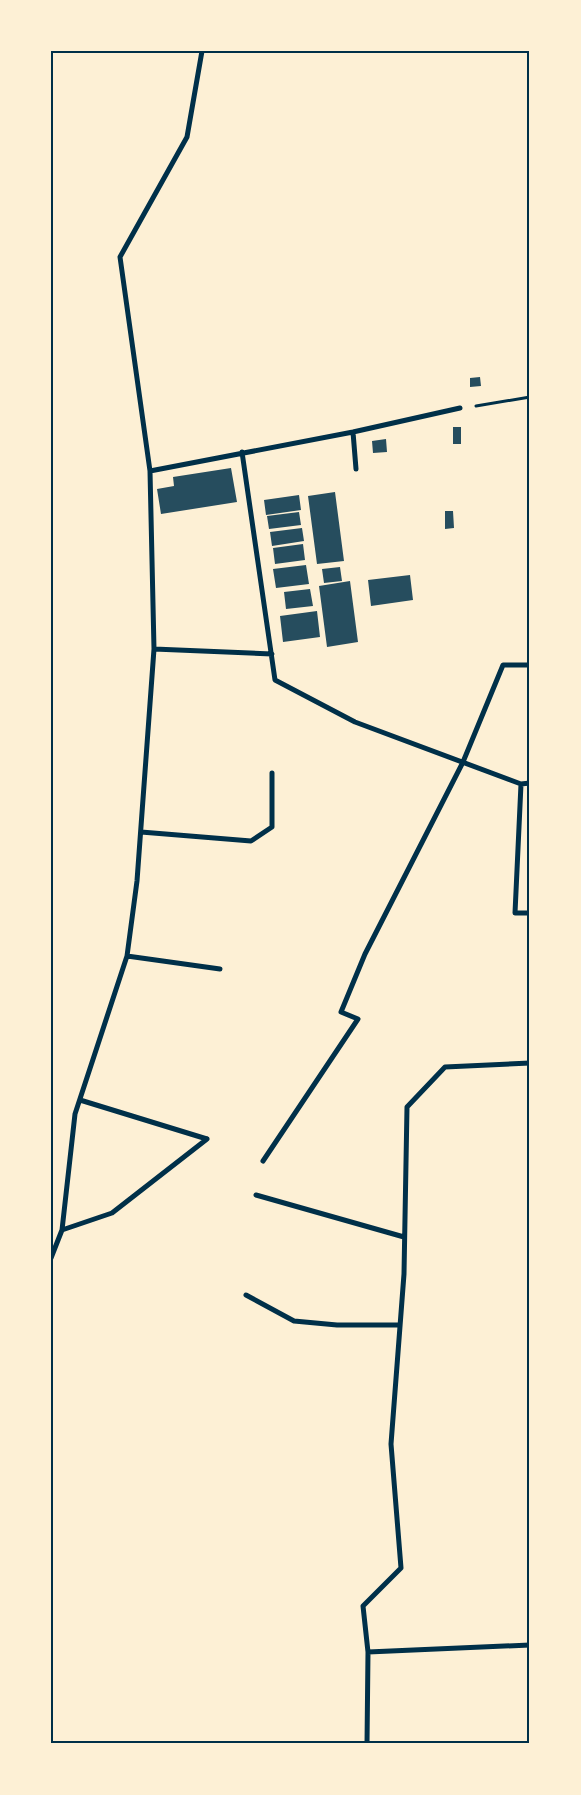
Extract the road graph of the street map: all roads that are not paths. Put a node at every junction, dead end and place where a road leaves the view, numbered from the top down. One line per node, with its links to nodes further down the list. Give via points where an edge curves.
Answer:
1 (202, 51): 6 (street, via 187,137 120,257)
2 (460, 408): 3 (street)
3 (353, 432): 4 (street); 5 (street)
4 (242, 452): 6 (street); 8 (street)
5 (356, 469)
6 (150, 471): 7 (street)
7 (154, 649): 8 (street); 14 (street)
8 (272, 654): 10 (street, via 275,680 355,722)
9 (530, 665): 10 (street, via 503,665)
10 (463, 762): 12 (street); 20 (street, via 365,954 341,1012 358,1019)
11 (272, 773): 14 (street, via 272,827 251,841)
12 (521, 784): 13 (street); 15 (street, via 515,913)
13 (530, 784)
14 (141, 832): 16 (street)
15 (530, 913)
16 (127, 956): 17 (street); 19 (street)
17 (220, 969)
18 (530, 1063): 23 (street, via 445,1067 407,1107)
19 (80, 1100): 22 (street, via 75,1114); 22 (street, via 207,1139 112,1213)
20 (263, 1161)
21 (256, 1195): 23 (street)
22 (62, 1230): 24 (street)
23 (404, 1237): 26 (street)
24 (51, 1258)
25 (246, 1295): 26 (street, via 294,1321)
26 (400, 1325): 28 (street, via 392,1444 401,1568 363,1606)
27 (530, 1645): 28 (street)
28 (368, 1652): 29 (street)
29 (368, 1744)

